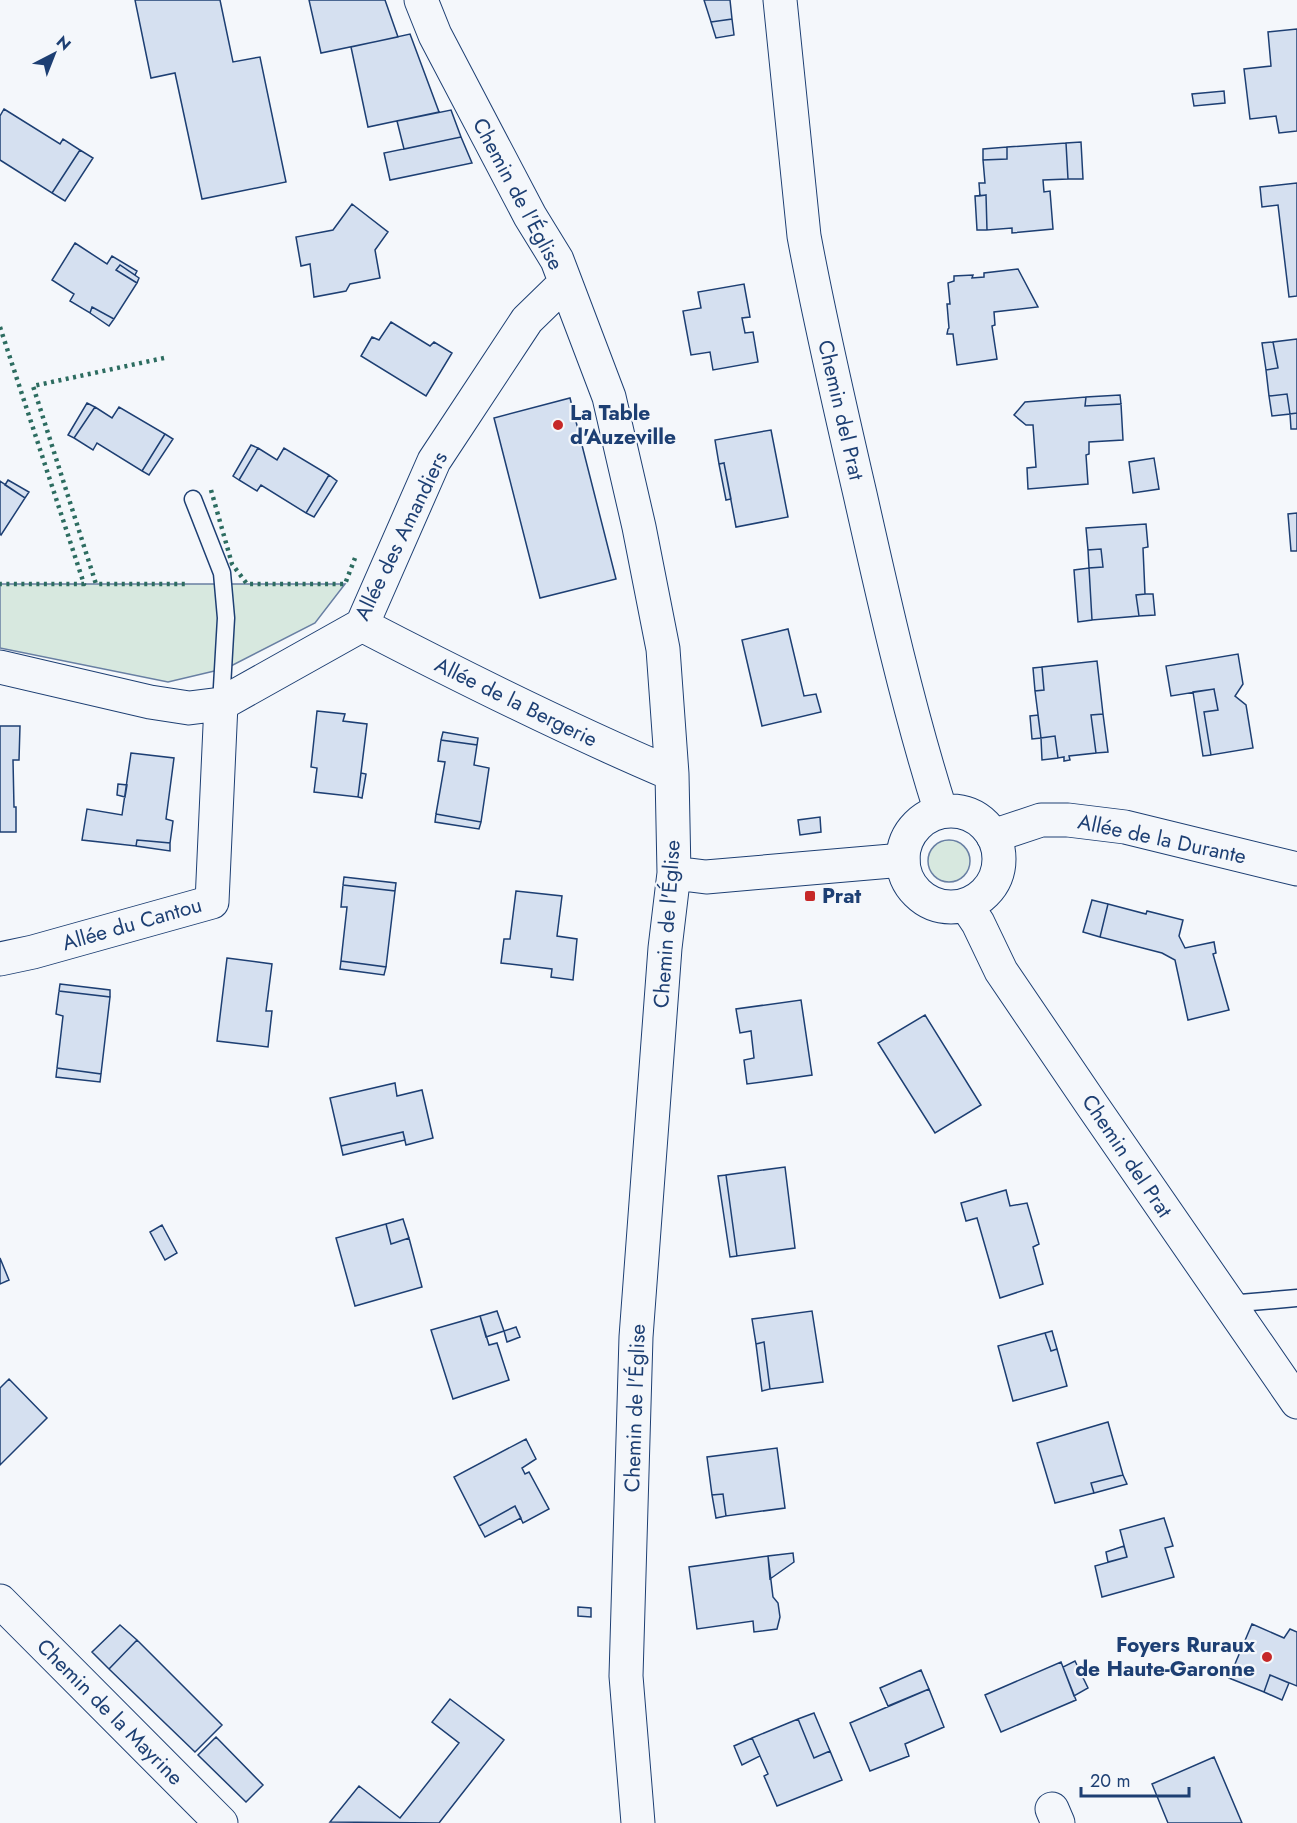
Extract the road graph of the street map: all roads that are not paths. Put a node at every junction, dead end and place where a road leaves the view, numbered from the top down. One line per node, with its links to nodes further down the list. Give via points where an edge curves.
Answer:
1 (421, 0): 3 (street, Chemin de l'Église, via 435,35 556,260)
2 (780, 0): 9 (street, Chemin del Prat, via 806,245 902,677)
3 (564, 284): 5 (street, Allée des Amandiers, via 527,320 434,462); 8 (street, Chemin de l'Église, via 609,397 639,527 663,649)
4 (193, 499): 7 (lane, via 222,573 226,618)
5 (362, 625): 7 (street, Allée des Amandiers); 8 (street, Allée de la Bergerie, via 499,696)
6 (0, 667): 7 (street, Allée des Amandiers, via 150,702 189,708)
7 (221, 704): 15 (street, Allée du Cantou, via 212,902)
8 (672, 774): 13 (street, Chemin de l'Église)
9 (941, 812): 10 (street, via 961,812 977,818); 11 (street, via 925,818 913,829 905,844)
10 (993, 837): 12 (street, Allée de la Durante, via 1041,820 1068,819 1125,827); 14 (street, via 998,869 981,897)
11 (903, 860): 13 (street, via 706,877); 14 (street, via 913,888 926,899 941,906)
12 (1297, 868)
13 (674, 873): 21 (street, Chemin de l'Église, via 636,1337 626,1676)
14 (966, 905): 17 (street, Chemin del Prat, via 1001,970)
15 (0, 959)
16 (1297, 1298): 17 (lane)
17 (1228, 1304): 18 (street, Chemin del Prat)
18 (1297, 1402)
19 (0, 1600): 20 (street, Chemin de la Mayrine)
20 (221, 1823)
21 (638, 1823)

